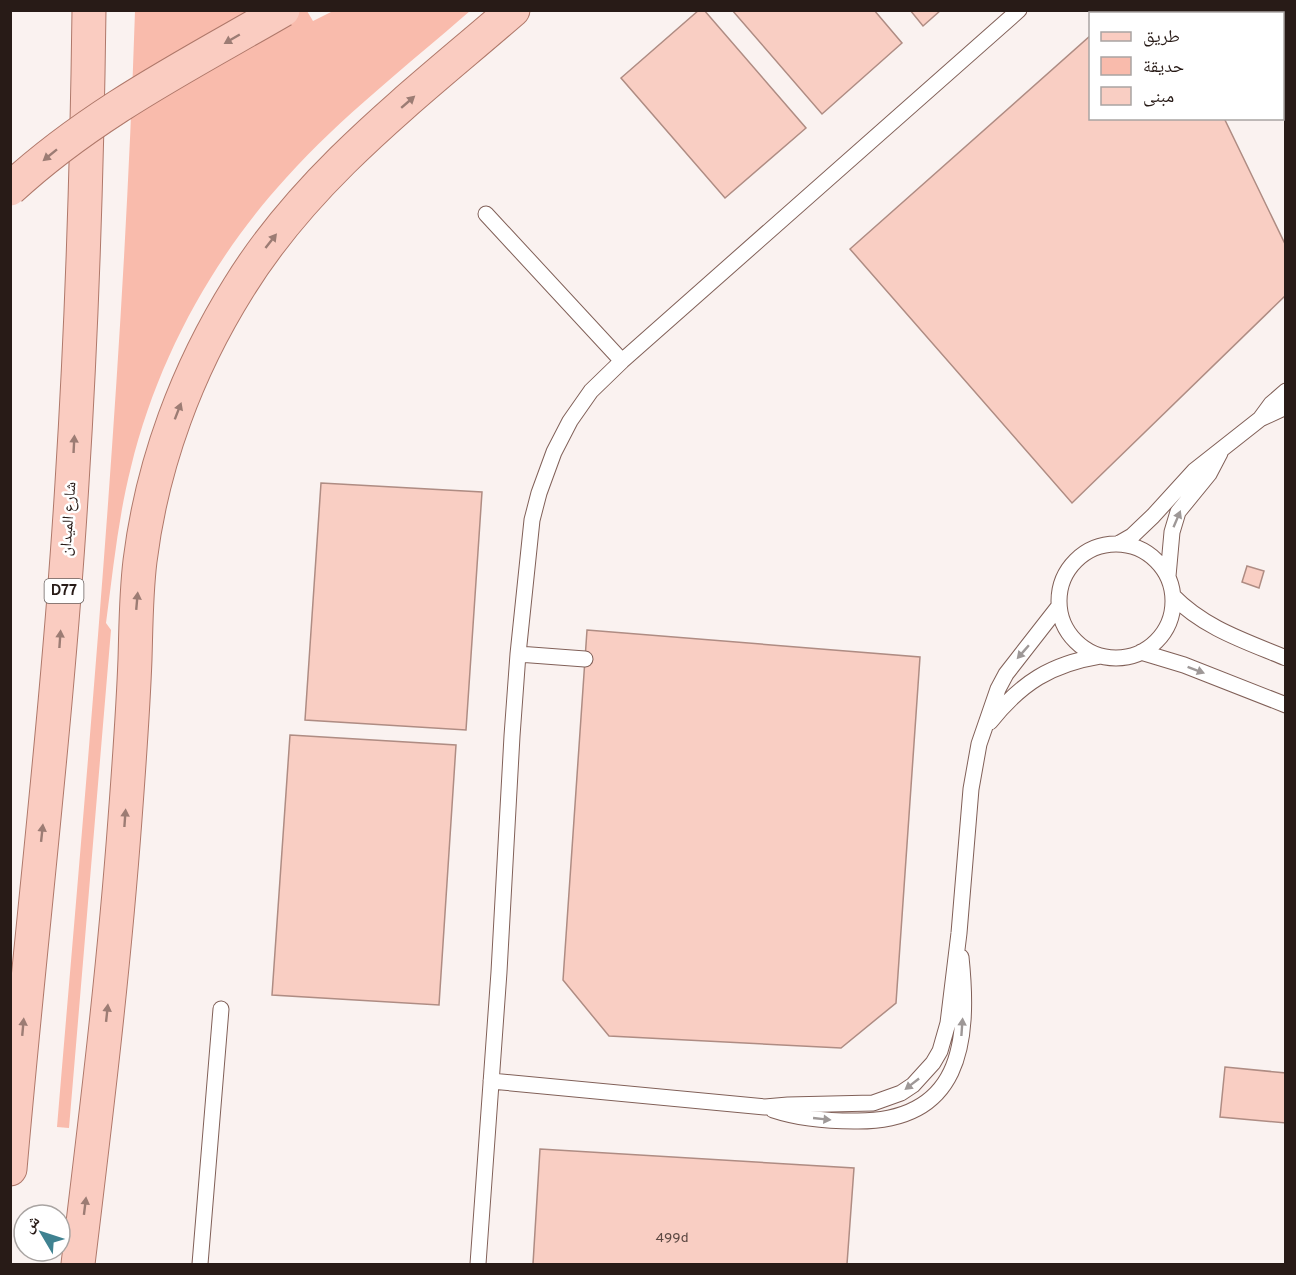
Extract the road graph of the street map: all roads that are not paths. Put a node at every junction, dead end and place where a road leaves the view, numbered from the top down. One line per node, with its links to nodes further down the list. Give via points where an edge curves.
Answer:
1 (89, 10): 27 (main road, شارع الميدان / D77, one-way to 1, via 72,484 87,155)
2 (283, 10): 5 (main road, one-way to 5, bridge, via 104,114)
3 (513, 10): 28 (main road, one-way to 3, via 125,820 140,561 148,513 175,418 202,355 240,286 298,207 368,137)
4 (1019, 10): 7 (lane)
5 (10, 189)
6 (486, 214): 7 (lane)
7 (622, 360): 17 (lane, via 591,391 570,420 543,483 532,520)
8 (1286, 391): 10 (lane)
9 (1286, 407): 10 (lane)
10 (1260, 419): 11 (lane)
11 (1222, 450): 12 (lane, via 1194,471 1148,522); 13 (lane, one-way to 11, via 1178,513 1209,474)
12 (1118, 544): 13 (lane, via 1146,552); 15 (lane, via 1101,546 1078,558 1063,580)
13 (1168, 576): 14 (lane)
14 (1173, 596): 16 (lane, via 1166,629); 20 (lane, via 1207,624)
15 (1059, 606): 18 (lane, via 1068,632 1088,651); 22 (lane, one-way to 22, via 1006,674)
16 (1141, 652): 18 (lane, via 1128,657); 21 (lane, one-way to 21)
17 (518, 654): 19 (lane); 25 (lane)
18 (1100, 656): 22 (lane, via 1068,663 1038,676 1012,696)
19 (585, 658)
20 (1286, 658)
21 (1286, 705)
22 (985, 729): 23 (lane, via 973,772)
23 (959, 933): 26 (lane, one-way to 26, via 945,1037 933,1064 918,1080 901,1093 873,1103); 26 (lane, one-way to 23, via 808,1118 888,1120 905,1115 935,1095 955,1066 960,1048 963,986)
24 (221, 1009): 29 (lane)
25 (491, 1081): 26 (lane); 30 (lane)
26 (765, 1107)
27 (10, 1169)
28 (78, 1264)
29 (200, 1264)
30 (478, 1264)

